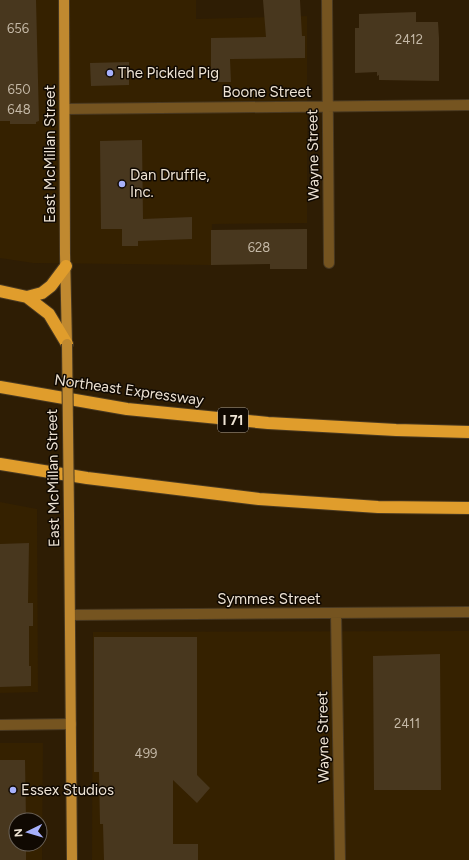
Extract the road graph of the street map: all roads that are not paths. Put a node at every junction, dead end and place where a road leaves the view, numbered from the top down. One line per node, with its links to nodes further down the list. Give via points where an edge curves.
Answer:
1 (64, 0): 5 (main road, East McMillan Street)
2 (327, 0): 4 (street, Wayne Street)
3 (469, 105): 4 (street, Boone Street)
4 (328, 107): 5 (street, Boone Street); 6 (street, Wayne Street)
5 (65, 109): 7 (main road, East McMillan Street)
6 (329, 263)
7 (66, 266): 9 (highway, via 51,286 42,293); 10 (main road, East McMillan Street)
8 (0, 291): 9 (highway)
9 (27, 297): 10 (highway, via 49,314)
10 (67, 344): 17 (main road, East McMillan Street, bridge)
11 (0, 386): 12 (highway, Northeast Expressway / I 71, via 128,409 268,424)
12 (469, 432)
13 (0, 464): 14 (highway, via 94,479 259,499 378,507)
14 (469, 508)
15 (469, 612): 16 (street, Symmes Street)
16 (336, 613): 17 (street, Symmes Street); 21 (street, Wayne Street)
17 (70, 615): 18 (main road, East McMillan Street)
18 (71, 724): 19 (street); 20 (main road, East McMillan Street)
19 (0, 725)
20 (72, 860)
21 (340, 860)

